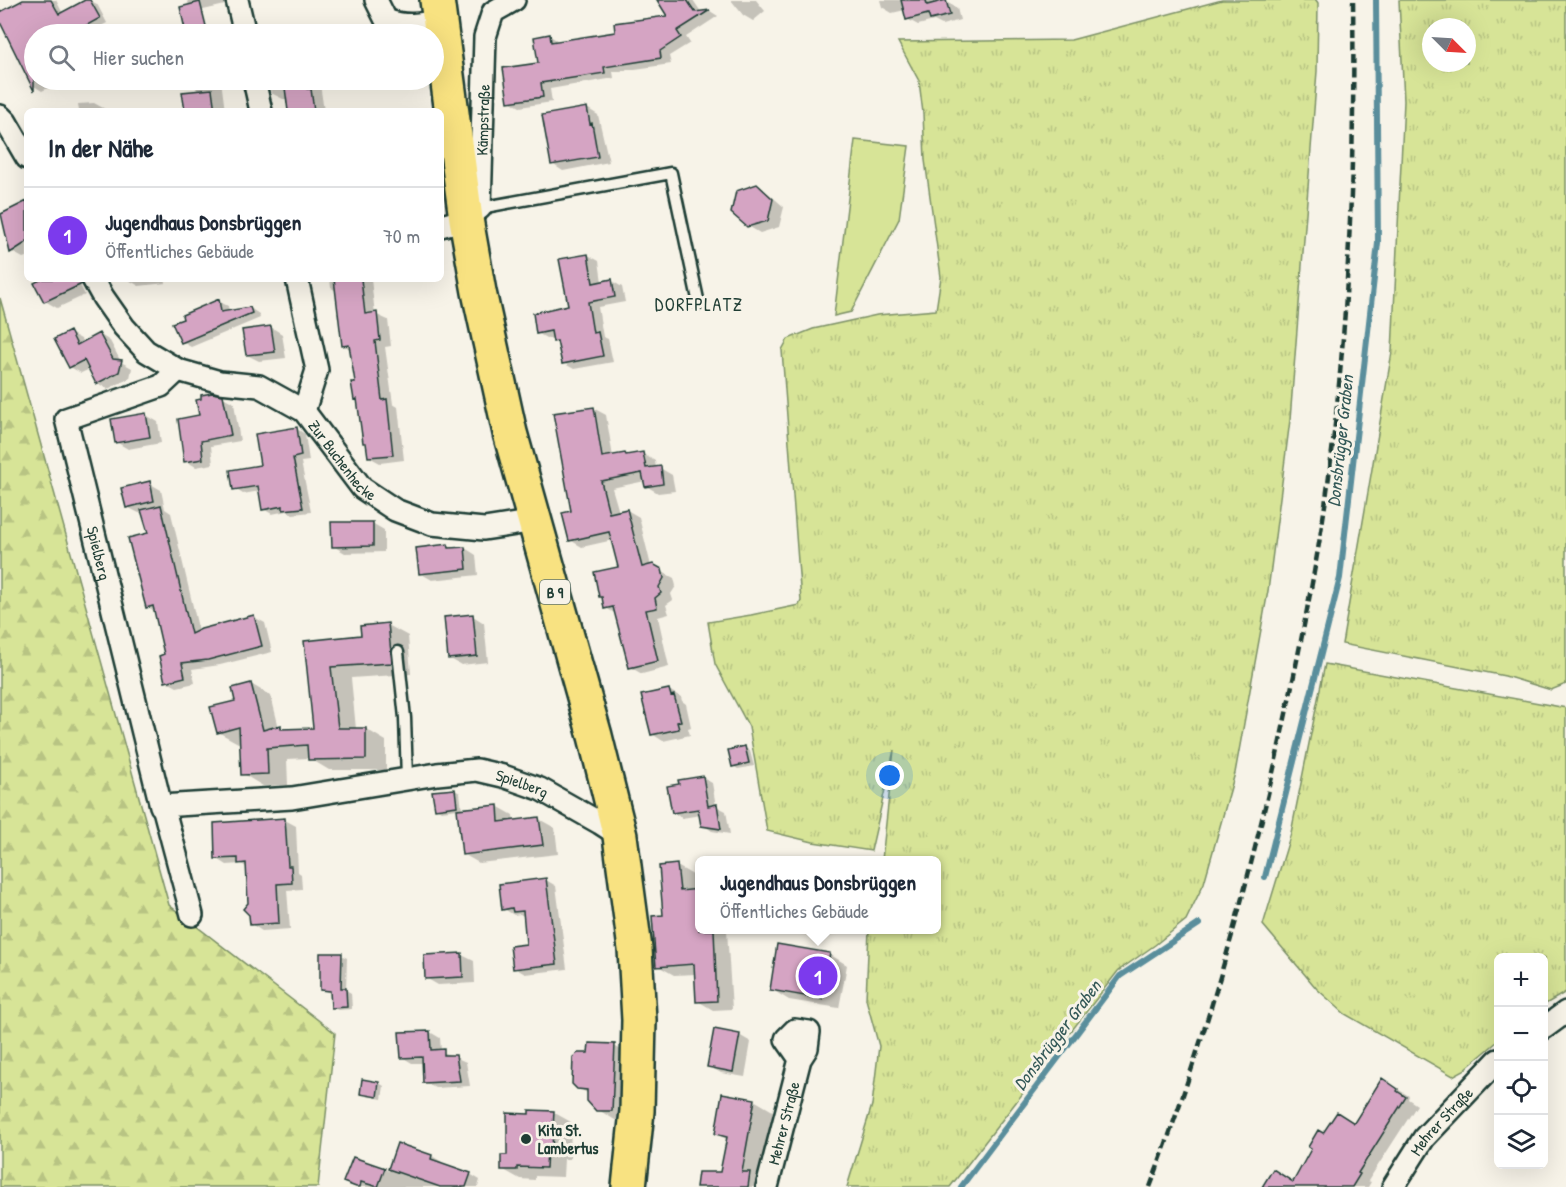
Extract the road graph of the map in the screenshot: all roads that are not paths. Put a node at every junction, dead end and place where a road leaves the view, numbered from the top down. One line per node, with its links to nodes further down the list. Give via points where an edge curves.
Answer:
1 (237, 0): 5 (street)
2 (376, 0): 6 (street, via 386,20)
3 (514, 0): 13 (street, Kämpstraße, via 493,12 485,37)
4 (438, 10): 7 (street)
5 (242, 24)
6 (398, 24)
7 (419, 24)
8 (444, 62): 13 (main road, B 9)
9 (256, 90): 10 (street)
10 (260, 108)
11 (2, 116): 12 (street)
12 (24, 153)
13 (462, 218): 16 (lane, via 671,173); 19 (main road, B 9, via 510,433)
14 (95, 282): 17 (street, Zur Buchenhecke, via 124,327 146,351)
15 (298, 282): 18 (street, via 317,370)
16 (699, 304)
17 (178, 370): 18 (street, Zur Buchenhecke, via 220,382 259,386); 22 (street, Spielberg, via 161,386 66,418)
18 (304, 411): 19 (street, Zur Buchenhecke, via 362,488 395,510 432,524 484,529)
19 (535, 521): 23 (main road, B 9)
20 (398, 652): 21 (lane)
21 (407, 779): 22 (street, Spielberg, via 292,798); 23 (street, Spielberg, via 477,770 503,776 540,789)
22 (164, 806): 24 (street, Spielberg)
23 (620, 836): 29 (main road, B 9, via 635,949 639,1020 637,1111)
24 (192, 915)
25 (1566, 1012): 26 (street)
26 (1548, 1025)
27 (800, 1059): 30 (street, Mehrer Straße)
28 (1497, 1061): 31 (street, Mehrer Straße, via 1424,1138)
29 (628, 1187)
30 (767, 1187)
31 (1393, 1187)

